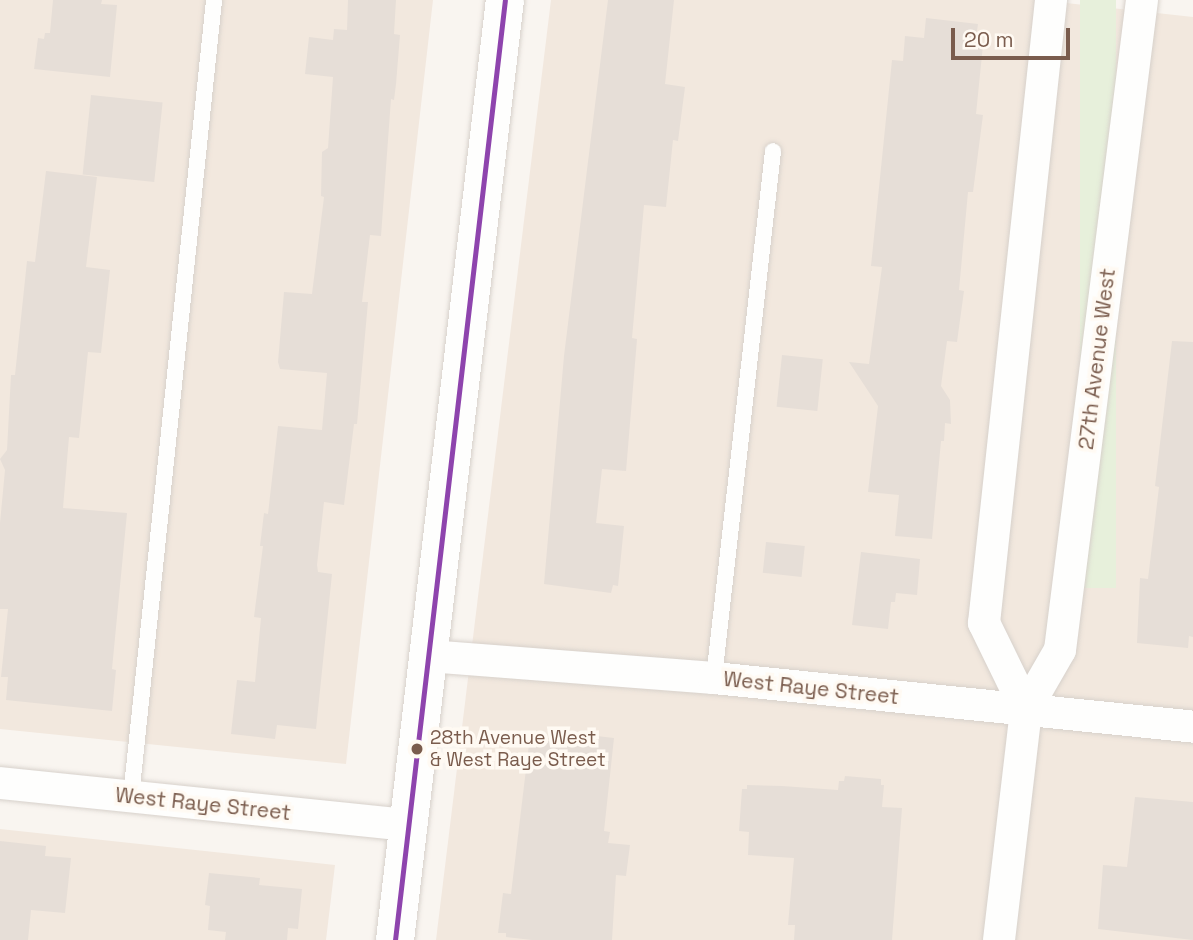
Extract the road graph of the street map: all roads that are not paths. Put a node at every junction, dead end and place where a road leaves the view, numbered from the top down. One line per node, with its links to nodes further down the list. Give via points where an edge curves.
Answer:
1 (214, 0): 11 (lane)
2 (505, 0): 6 (street)
3 (1051, 0): 8 (street, via 984,623)
4 (1142, 0): 8 (street, 27th Avenue West, via 1059,650)
5 (774, 151): 7 (lane)
6 (428, 656): 7 (street, West Raye Street); 12 (street)
7 (714, 678): 8 (street, West Raye Street)
8 (1026, 709): 9 (street, West Raye Street); 14 (street, 27th Avenue West)
9 (1193, 727)
10 (0, 783): 11 (street, West Raye Street)
11 (131, 797): 12 (street, West Raye Street)
12 (407, 825): 13 (street)
13 (395, 940)
14 (999, 940)

